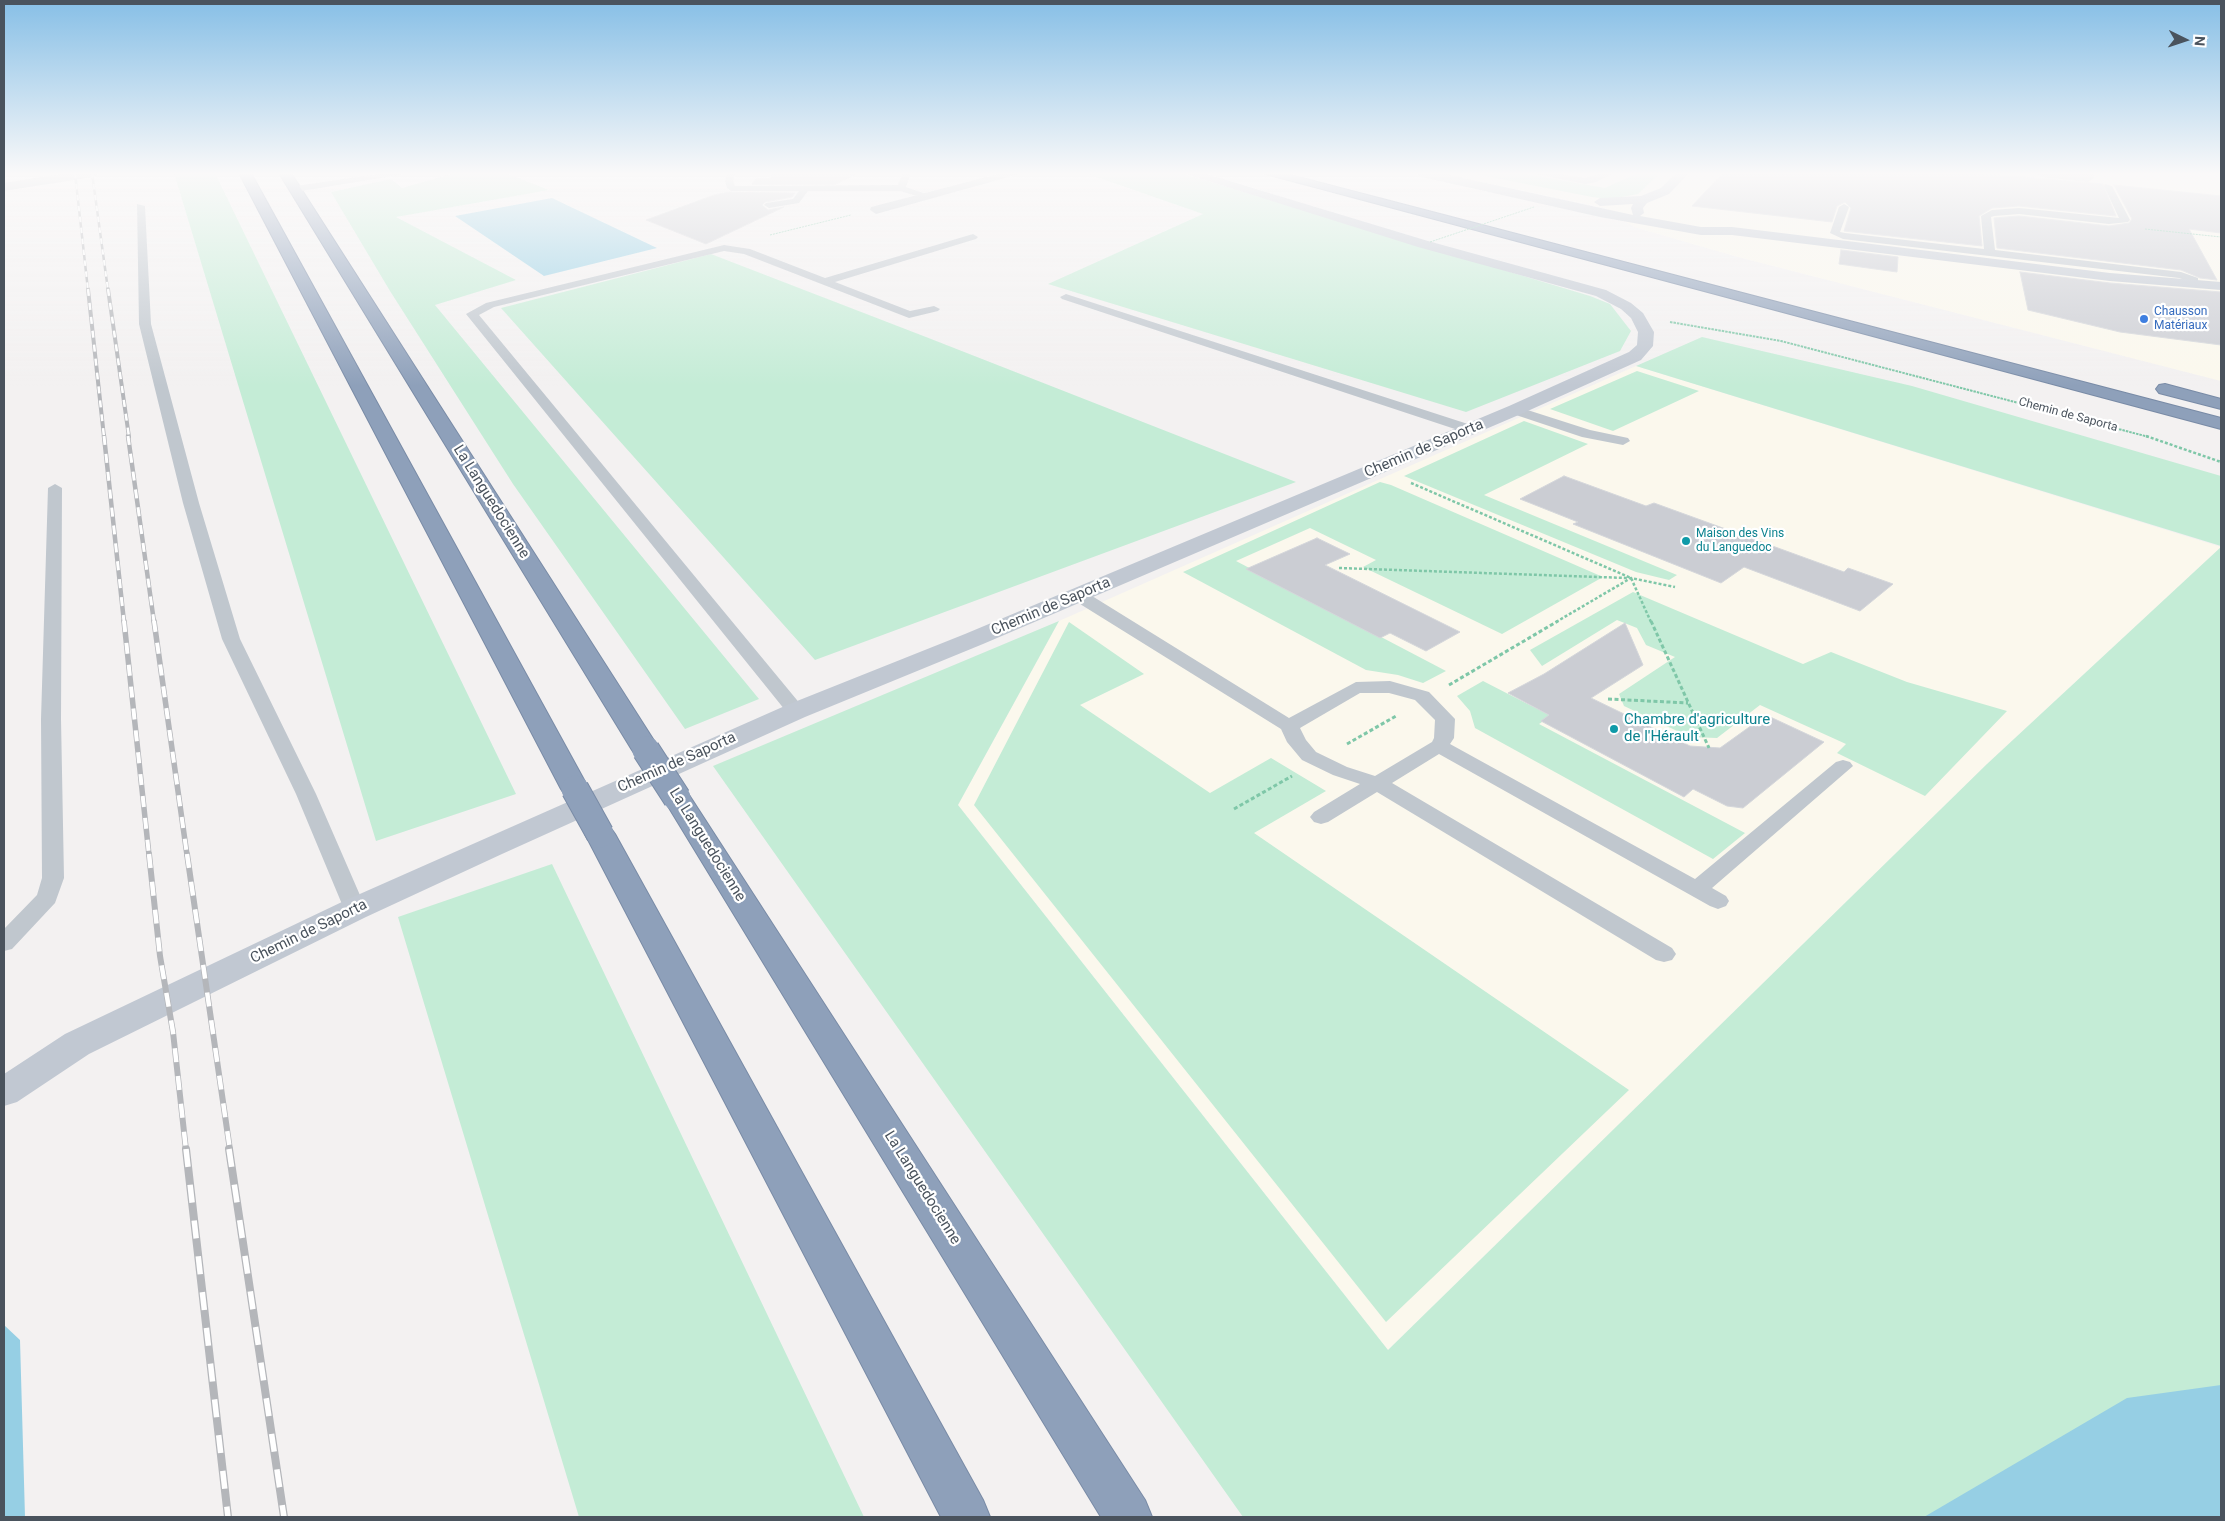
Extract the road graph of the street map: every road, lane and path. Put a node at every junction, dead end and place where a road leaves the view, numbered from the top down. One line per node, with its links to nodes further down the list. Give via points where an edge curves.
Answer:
1 (142, 244): 51 (lane, via 145,324 191,503 231,639 306,794)
2 (283, 244): 55 (highway, bridge)
3 (329, 244): 56 (highway, La Languedocienne, bridge)
4 (738, 244): 12 (path)
5 (950, 244): 19 (lane)
6 (1423, 244): 23 (street, via 1601,292)
7 (1537, 244): 27 (highway)
8 (1594, 244): 14 (highway)
9 (1866, 244): 15 (street)
10 (1875, 244): 13 (lane)
11 (1989, 244): 13 (lane)
12 (724, 248): 19 (lane, via 746,251); 40 (lane, via 490,305 472,314)
13 (1990, 254): 15 (lane)
14 (1637, 255)
15 (2075, 269): 16 (lane, via 2181,275); 17 (street)
16 (2194, 280): 17 (street); 18 (street)
17 (2161, 281): 20 (street)
18 (2221, 281)
19 (824, 282): 22 (lane, via 909,315)
20 (2221, 286)
21 (1066, 297): 28 (lane)
22 (934, 309)
23 (1637, 316): 26 (street, Chemin de Saporta, via 1646,332 1646,339 1645,346 1635,356); 30 (path, Chemin de Saporta, via 1781,341 2144,435)
24 (2154, 387): 25 (highway)
25 (2221, 404)
26 (1515, 410): 28 (street, Chemin de Saporta); 29 (lane, via 1587,434)
27 (2221, 424)
28 (1469, 429): 31 (street, Chemin de Saporta)
29 (1623, 441)
30 (2221, 462)
31 (1378, 469): 34 (path); 36 (street, Chemin de Saporta)
32 (55, 488): 52 (lane, via 52,878 47,898)
33 (1339, 568): 34 (path)
34 (1631, 578): 35 (path); 37 (path); 39 (path)
35 (1675, 587)
36 (1078, 595): 40 (street, Chemin de Saporta); 41 (lane)
37 (1425, 699): 41 (lane, via 1390,686 1356,688); 42 (lane, via 1445,719 1444,738); 44 (path)
38 (1608, 699): 39 (path)
39 (1688, 703): 43 (path)
40 (796, 710): 51 (street, Chemin de Saporta)
41 (1289, 726): 44 (lane, via 1297,742 1309,756)
42 (1439, 746): 46 (lane); 49 (lane)
43 (1709, 748)
44 (1318, 760): 46 (lane); 47 (path)
45 (1843, 766): 49 (lane)
46 (1377, 783): 48 (lane); 53 (lane)
47 (1234, 809)
48 (1321, 817)
49 (1697, 889): 50 (lane)
50 (1718, 901)
51 (355, 909): 54 (street, Chemin de Saporta, via 77,1044)
52 (4, 943)
53 (1664, 954)
54 (4, 1092)
55 (966, 1517)
56 (1128, 1517)

